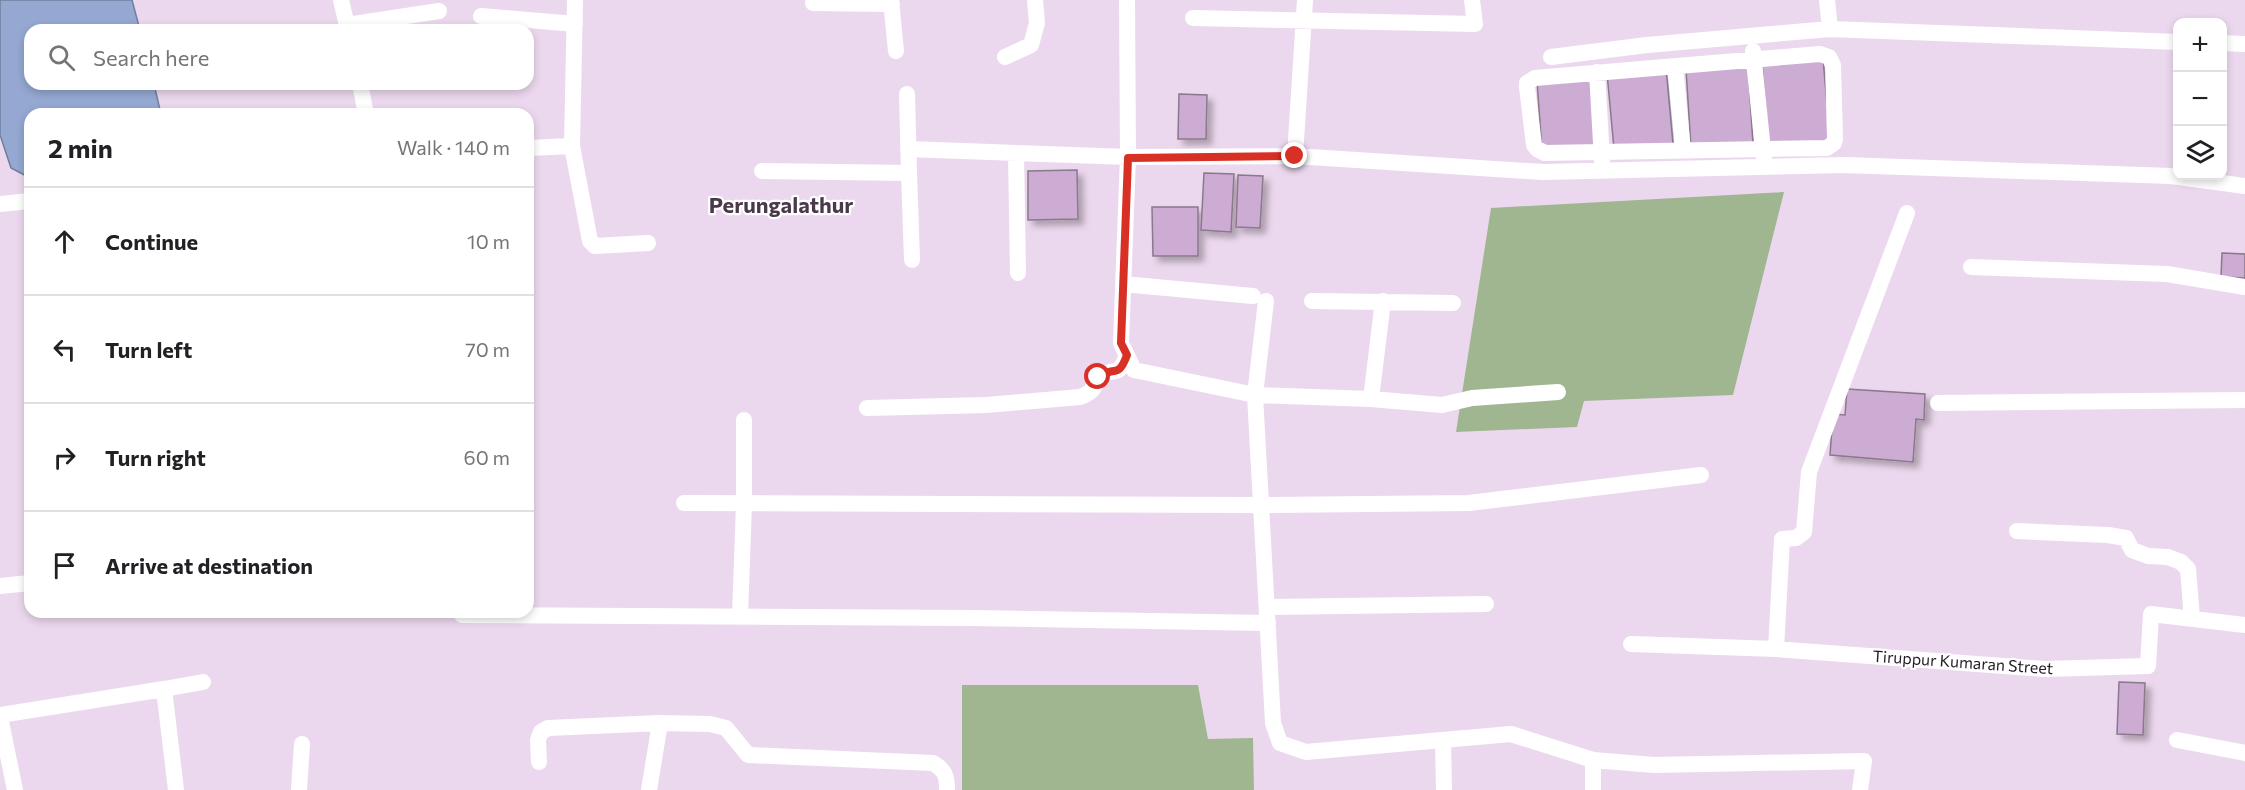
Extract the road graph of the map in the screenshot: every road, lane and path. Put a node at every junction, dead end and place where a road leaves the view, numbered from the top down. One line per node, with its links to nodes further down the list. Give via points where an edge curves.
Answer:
1 (341, 0): 14 (street)
2 (575, 0): 16 (street)
3 (1035, 0): 23 (street, via 1036,23 1031,45)
4 (1127, 0): 39 (street)
5 (1305, 0): 13 (street)
6 (1473, 0): 13 (street, via 1474,24)
7 (1827, 0): 17 (street)
8 (891, 2): 9 (street); 22 (street)
9 (813, 3)
10 (439, 11): 15 (street)
11 (481, 16): 16 (street)
12 (1193, 18): 13 (street)
13 (1304, 21): 38 (street)
14 (346, 24)
15 (364, 24)
16 (575, 24): 31 (street)
17 (1830, 29): 18 (street); 19 (street)
18 (1751, 37): 24 (street); 25 (street)
19 (2173, 42)
20 (2227, 43): 21 (street)
21 (2245, 44)
22 (896, 51)
23 (1005, 57)
24 (1551, 57)
25 (1755, 60): 26 (street); 34 (street); 34 (street, via 1820,54 1829,57 1833,65 1834,143 1822,148)
26 (1675, 66): 27 (street); 35 (street)
27 (1597, 72): 36 (street); 36 (street, via 1535,78 1527,87 1537,149 1545,153)
28 (361, 90): 30 (street)
29 (907, 94): 33 (street)
30 (365, 108)
31 (572, 146): 32 (street); 48 (street, via 590,241 603,247)
32 (534, 148)
33 (908, 149): 37 (street); 43 (street)
34 (1762, 149): 35 (street); 40 (street)
35 (1683, 150): 36 (street)
36 (1603, 151): 42 (street)
37 (1016, 153): 39 (street); 51 (street)
38 (1295, 156): 39 (street); 42 (street, via 1542,172)
39 (1128, 158): 52 (street)
40 (1765, 167): 42 (street); 44 (street, via 1844,165 2171,176)
41 (762, 171): 43 (street)
42 (1602, 171)
43 (909, 173): 49 (street)
44 (2245, 186)
45 (24, 202): 46 (street)
46 (0, 204)
47 (1907, 213): 79 (street, via 1809,472 1804,532 1796,538 1782,539)
48 (648, 243)
49 (912, 260)
50 (1971, 267): 53 (street, via 2167,274)
51 (1018, 273)
52 (1123, 284): 57 (street, via 1121,343); 59 (street, via 1259,298)
53 (2245, 287)
54 (1383, 301): 55 (street); 56 (street); 60 (street)
55 (1312, 302)
56 (1453, 303)
57 (1127, 355): 59 (street, via 1134,370); 63 (street, via 1123,367 1117,372 1104,372 1089,394 1080,397 986,405)
58 (1558, 392): 60 (street, via 1472,398 1442,405)
59 (1255, 395): 60 (street); 68 (street)
60 (1371, 399)
61 (2245, 400): 62 (street)
62 (1938, 403)
63 (867, 408)
64 (744, 420): 67 (street)
65 (1701, 475): 68 (street, via 1469,502)
66 (684, 503): 67 (street)
67 (744, 503): 68 (street); 75 (street)
68 (1261, 505): 74 (street)
69 (2017, 531): 76 (street, via 2126,538 2132,550 2181,561 2188,569)
70 (24, 584): 71 (street)
71 (0, 586)
72 (1486, 604): 74 (street)
73 (534, 615): 75 (street)
74 (1267, 615): 75 (street); 84 (street, via 1273,723 1281,743 1306,752)
75 (740, 617)
76 (2192, 619): 77 (street, Tiruppur Kumaran Street); 79 (street, Tiruppur Kumaran Street, via 2151,614 2148,666 2045,669)
77 (2245, 625)
78 (1631, 644): 79 (street, Tiruppur Kumaran Street)
79 (1776, 649)
80 (203, 682): 81 (street)
81 (164, 689): 82 (street); 91 (street)
82 (0, 716): 90 (street)
83 (660, 723): 89 (street, via 548,728 538,740); 93 (street); 94 (street, via 726,728 748,755 933,764 946,776)
84 (1443, 740): 88 (street, via 1510,734); 95 (street)
85 (2177, 740): 87 (street)
86 (302, 744): 92 (street)
87 (2245, 753)
88 (1593, 760): 96 (street); 97 (street, via 1654,765 1864,761)
89 (538, 762)
90 (15, 790)
91 (176, 790)
92 (299, 790)
93 (649, 790)
94 (947, 790)
95 (1444, 790)
96 (1593, 790)
97 (1860, 790)

